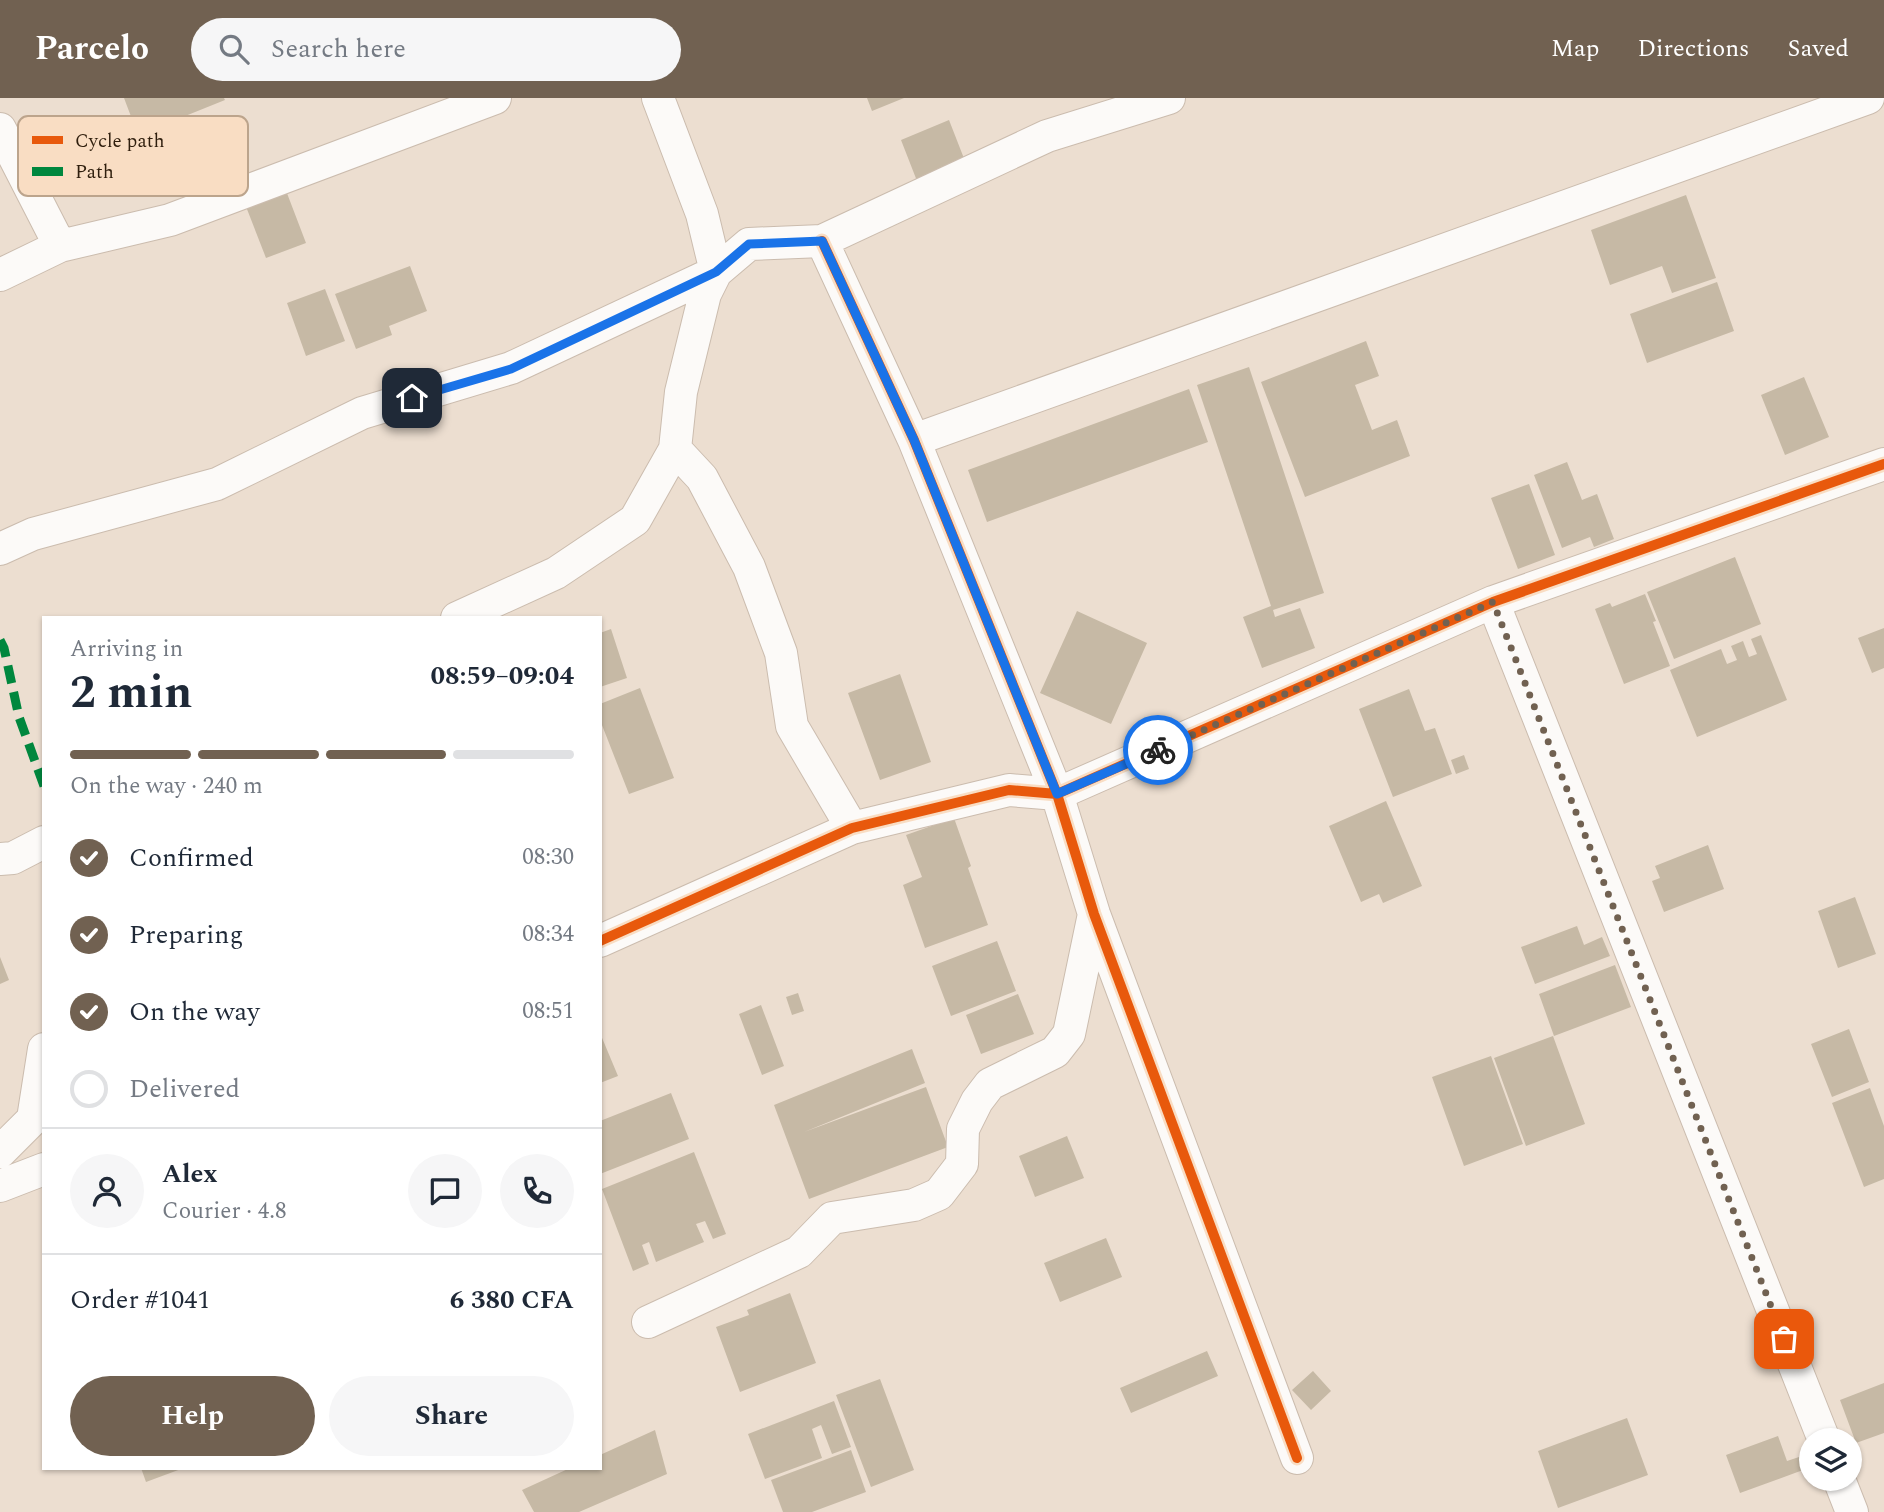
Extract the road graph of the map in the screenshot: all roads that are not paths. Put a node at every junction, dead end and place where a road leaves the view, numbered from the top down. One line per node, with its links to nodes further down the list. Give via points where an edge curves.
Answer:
1 (495, 98): 7 (street)
2 (658, 98): 12 (street, via 702,214)
3 (1169, 98): 10 (street, via 1047,136)
4 (1868, 98): 14 (street)
5 (0, 129): 6 (street)
6 (18, 164)
7 (248, 191)
8 (34, 196): 11 (street)
9 (234, 196): 11 (street, via 170,220)
10 (822, 241): 12 (street, via 749,244); 14 (street)
11 (60, 246): 13 (street)
12 (716, 272): 15 (street, via 705,294 681,391); 17 (street, via 511,369 362,413 217,484 33,534)
13 (0, 275)
14 (914, 440): 20 (street)
15 (675, 449): 19 (street, via 635,520 555,573); 21 (street, via 702,478 750,567 781,653 792,726)
16 (1884, 464): 18 (street)
17 (0, 549)
18 (1493, 602): 20 (street); 31 (street)
19 (461, 616)
20 (1057, 794): 21 (street, via 1009,790); 24 (street)
21 (852, 828): 25 (street)
22 (42, 843): 23 (street, via 13,858)
23 (0, 859)
24 (1094, 914): 30 (street, via 1069,1034 1055,1052 990,1084 963,1129 962,1164 939,1194 915,1205 832,1218 799,1252); 32 (street)
25 (602, 940)
26 (42, 1062): 27 (street, via 33,1119)
27 (0, 1152)
28 (42, 1170): 29 (street)
29 (0, 1186)
30 (648, 1322)
31 (1819, 1428)
32 (1297, 1458)
33 (1844, 1491): 34 (street)
34 (1853, 1512)

